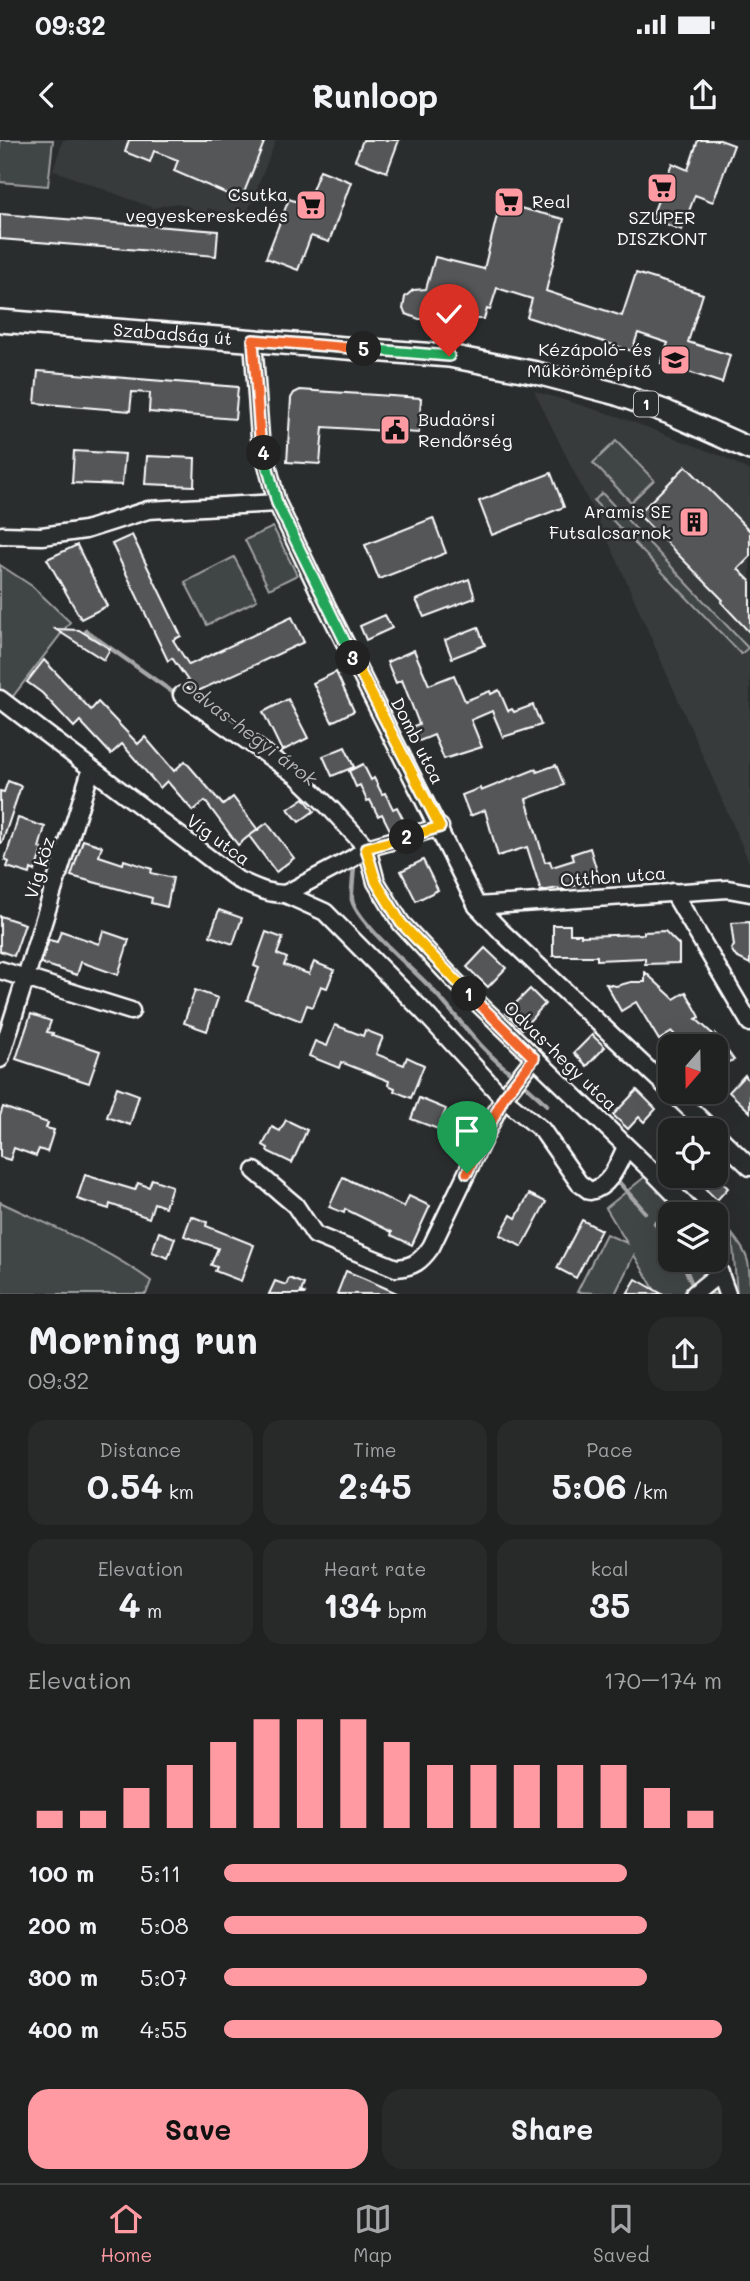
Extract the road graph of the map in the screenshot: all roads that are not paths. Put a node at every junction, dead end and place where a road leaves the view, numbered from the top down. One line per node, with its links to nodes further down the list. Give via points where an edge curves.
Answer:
1 (0, 320): 2 (main road, Szabadság út / 1)
2 (253, 340): 3 (main road, Szabadság út / 1, via 449,356 537,373 648,404); 4 (street, Domb utca, via 260,437)
3 (750, 449)
4 (277, 503): 5 (street, via 148,510 85,530); 9 (street, Domb utca)
5 (2, 535)
6 (182, 695): 10 (street, via 297,776)
7 (0, 699): 8 (street, Víg utca)
8 (91, 770): 13 (street, Víg utca, via 239,880); 16 (street, Víg köz)
9 (440, 827): 10 (street); 14 (street, Domb utca)
10 (366, 848): 13 (street); 19 (street, Odvas-hegy utca, via 376,882 401,923)
11 (673, 892): 12 (street, Otthon utca, via 728,889); 14 (street, Otthon utca); 18 (street)
12 (750, 893)
13 (285, 894): 22 (street, Víg utca, via 325,912)
14 (477, 905): 21 (street, Domb utca)
15 (0, 970): 16 (street)
16 (25, 979): 17 (street); 20 (street, Víg köz)
17 (131, 1011)
18 (750, 1023)
19 (534, 1058): 22 (street); 26 (street, Odvas-hegy utca)
20 (0, 1059)
21 (658, 1079)
22 (503, 1098): 26 (street, Víg utca, via 542,1130 579,1183 590,1191 612,1175); 28 (street, via 431,1247 411,1267 396,1268 315,1235 295,1205)
23 (685, 1104): 24 (street, Domb utca)
24 (699, 1118)
25 (728, 1146): 27 (street, Domb utca)
26 (626, 1147): 29 (street, Odvas-hegy utca)
27 (750, 1167)
28 (255, 1171)
29 (682, 1202)
30 (713, 1272): 32 (street)
31 (720, 1272): 33 (street)
32 (694, 1294)
33 (727, 1294)

